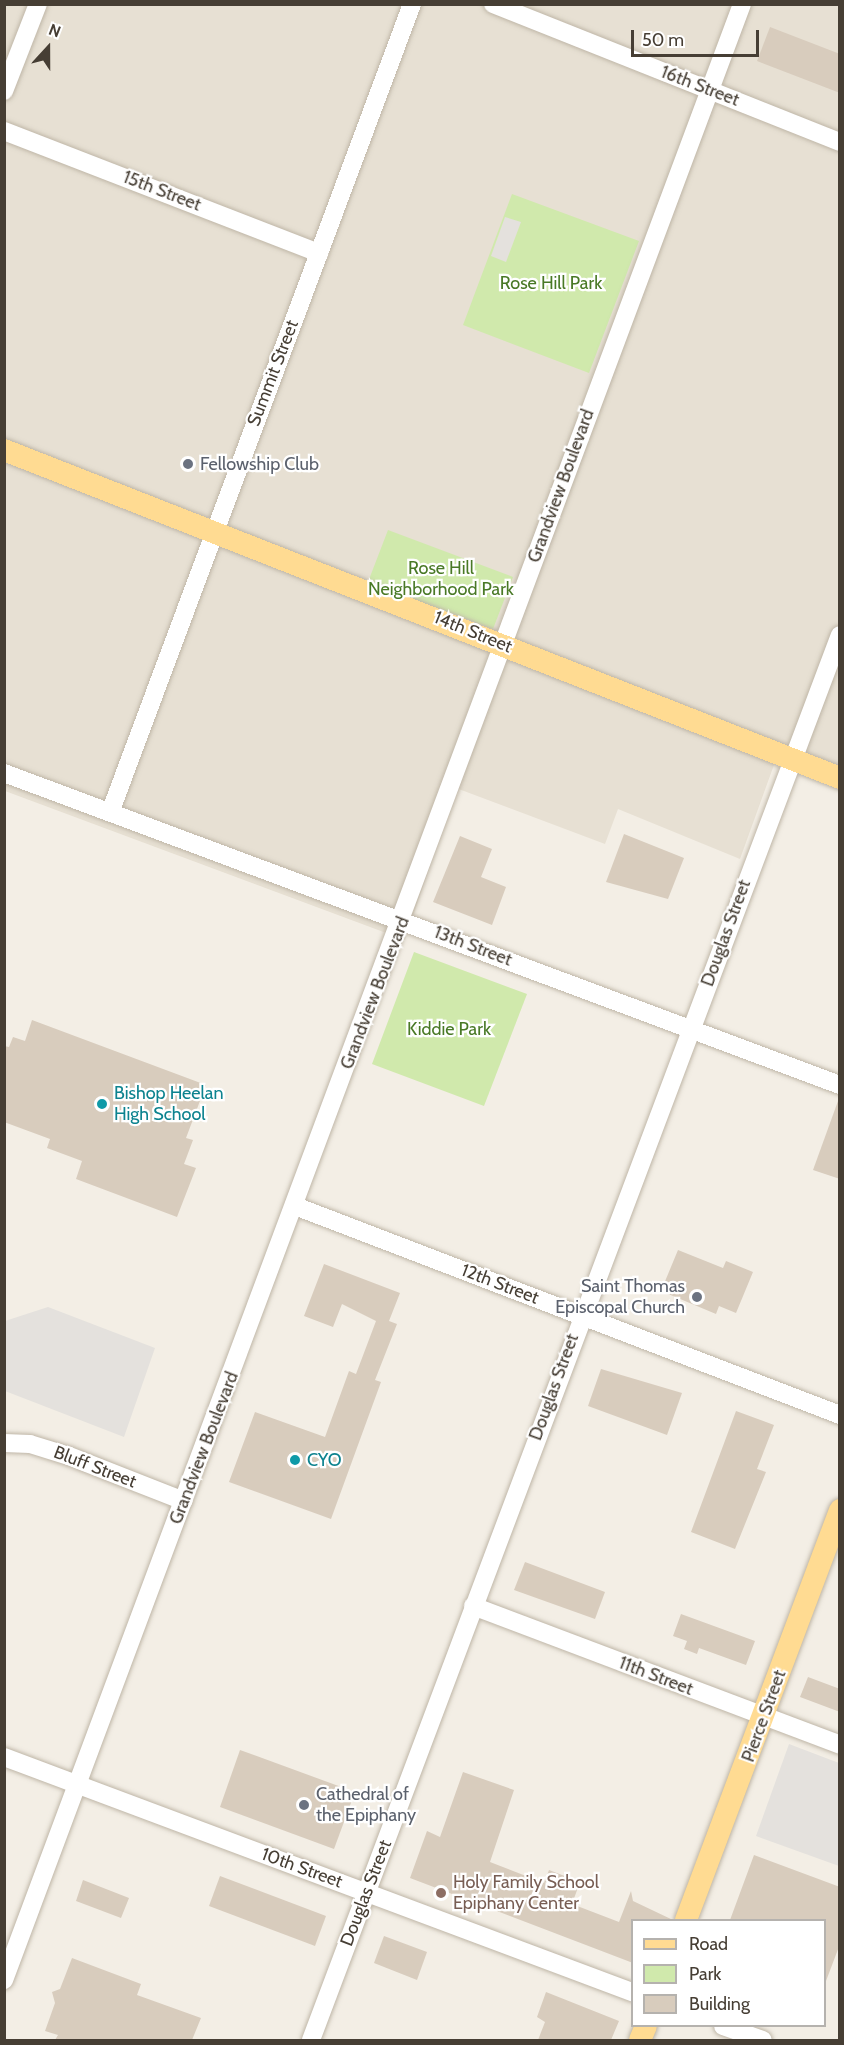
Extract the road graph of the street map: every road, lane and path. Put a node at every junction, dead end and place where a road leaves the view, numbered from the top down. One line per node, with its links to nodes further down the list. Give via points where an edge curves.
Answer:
1 (38, 4): 6 (street)
2 (412, 4): 9 (street, Summit Street)
3 (493, 4): 5 (street, 16th Street)
4 (742, 4): 5 (street, Grandview Boulevard)
5 (710, 89): 8 (street, 16th Street); 13 (street, Grandview Boulevard)
6 (4, 91)
7 (4, 131): 9 (street, 15th Street)
8 (840, 142)
9 (319, 253): 11 (street, Summit Street)
10 (4, 450): 11 (main road, 14th Street)
11 (213, 531): 13 (main road, 14th Street); 17 (street, Summit Street)
12 (840, 635): 14 (street, Douglas Street)
13 (502, 644): 14 (main road, 14th Street); 18 (street, Grandview Boulevard)
14 (793, 760): 16 (main road, 14th Street); 19 (street, Douglas Street)
15 (4, 773): 17 (street, 13th Street)
16 (840, 778)
17 (111, 810): 18 (street, 13th Street)
18 (403, 918): 19 (street, 13th Street); 21 (street, Grandview Boulevard)
19 (691, 1029): 20 (street, 13th Street); 22 (street, Douglas Street)
20 (840, 1085)
21 (295, 1206): 22 (street, 12th Street); 25 (street, Grandview Boulevard)
22 (581, 1314): 23 (street, 12th Street); 27 (street, Douglas Street)
23 (840, 1415)
24 (4, 1443): 25 (street, Bluff Street, via 40,1447)
25 (184, 1501): 31 (street, Grandview Boulevard)
26 (840, 1510): 28 (main road, Pierce Street)
27 (473, 1606): 28 (street, 11th Street); 32 (street, Douglas Street)
28 (764, 1716): 29 (street, 11th Street); 33 (main road, Pierce Street)
29 (840, 1745)
30 (4, 1757): 31 (street, 10th Street)
31 (78, 1785): 32 (street, 10th Street); 34 (street, Grandview Boulevard)
32 (366, 1892): 35 (street, 10th Street); 37 (street, Douglas Street)
33 (686, 1919)
34 (4, 1980)
35 (631, 1991)
36 (728, 2027): 38 (street)
37 (311, 2040)
38 (763, 2040)

